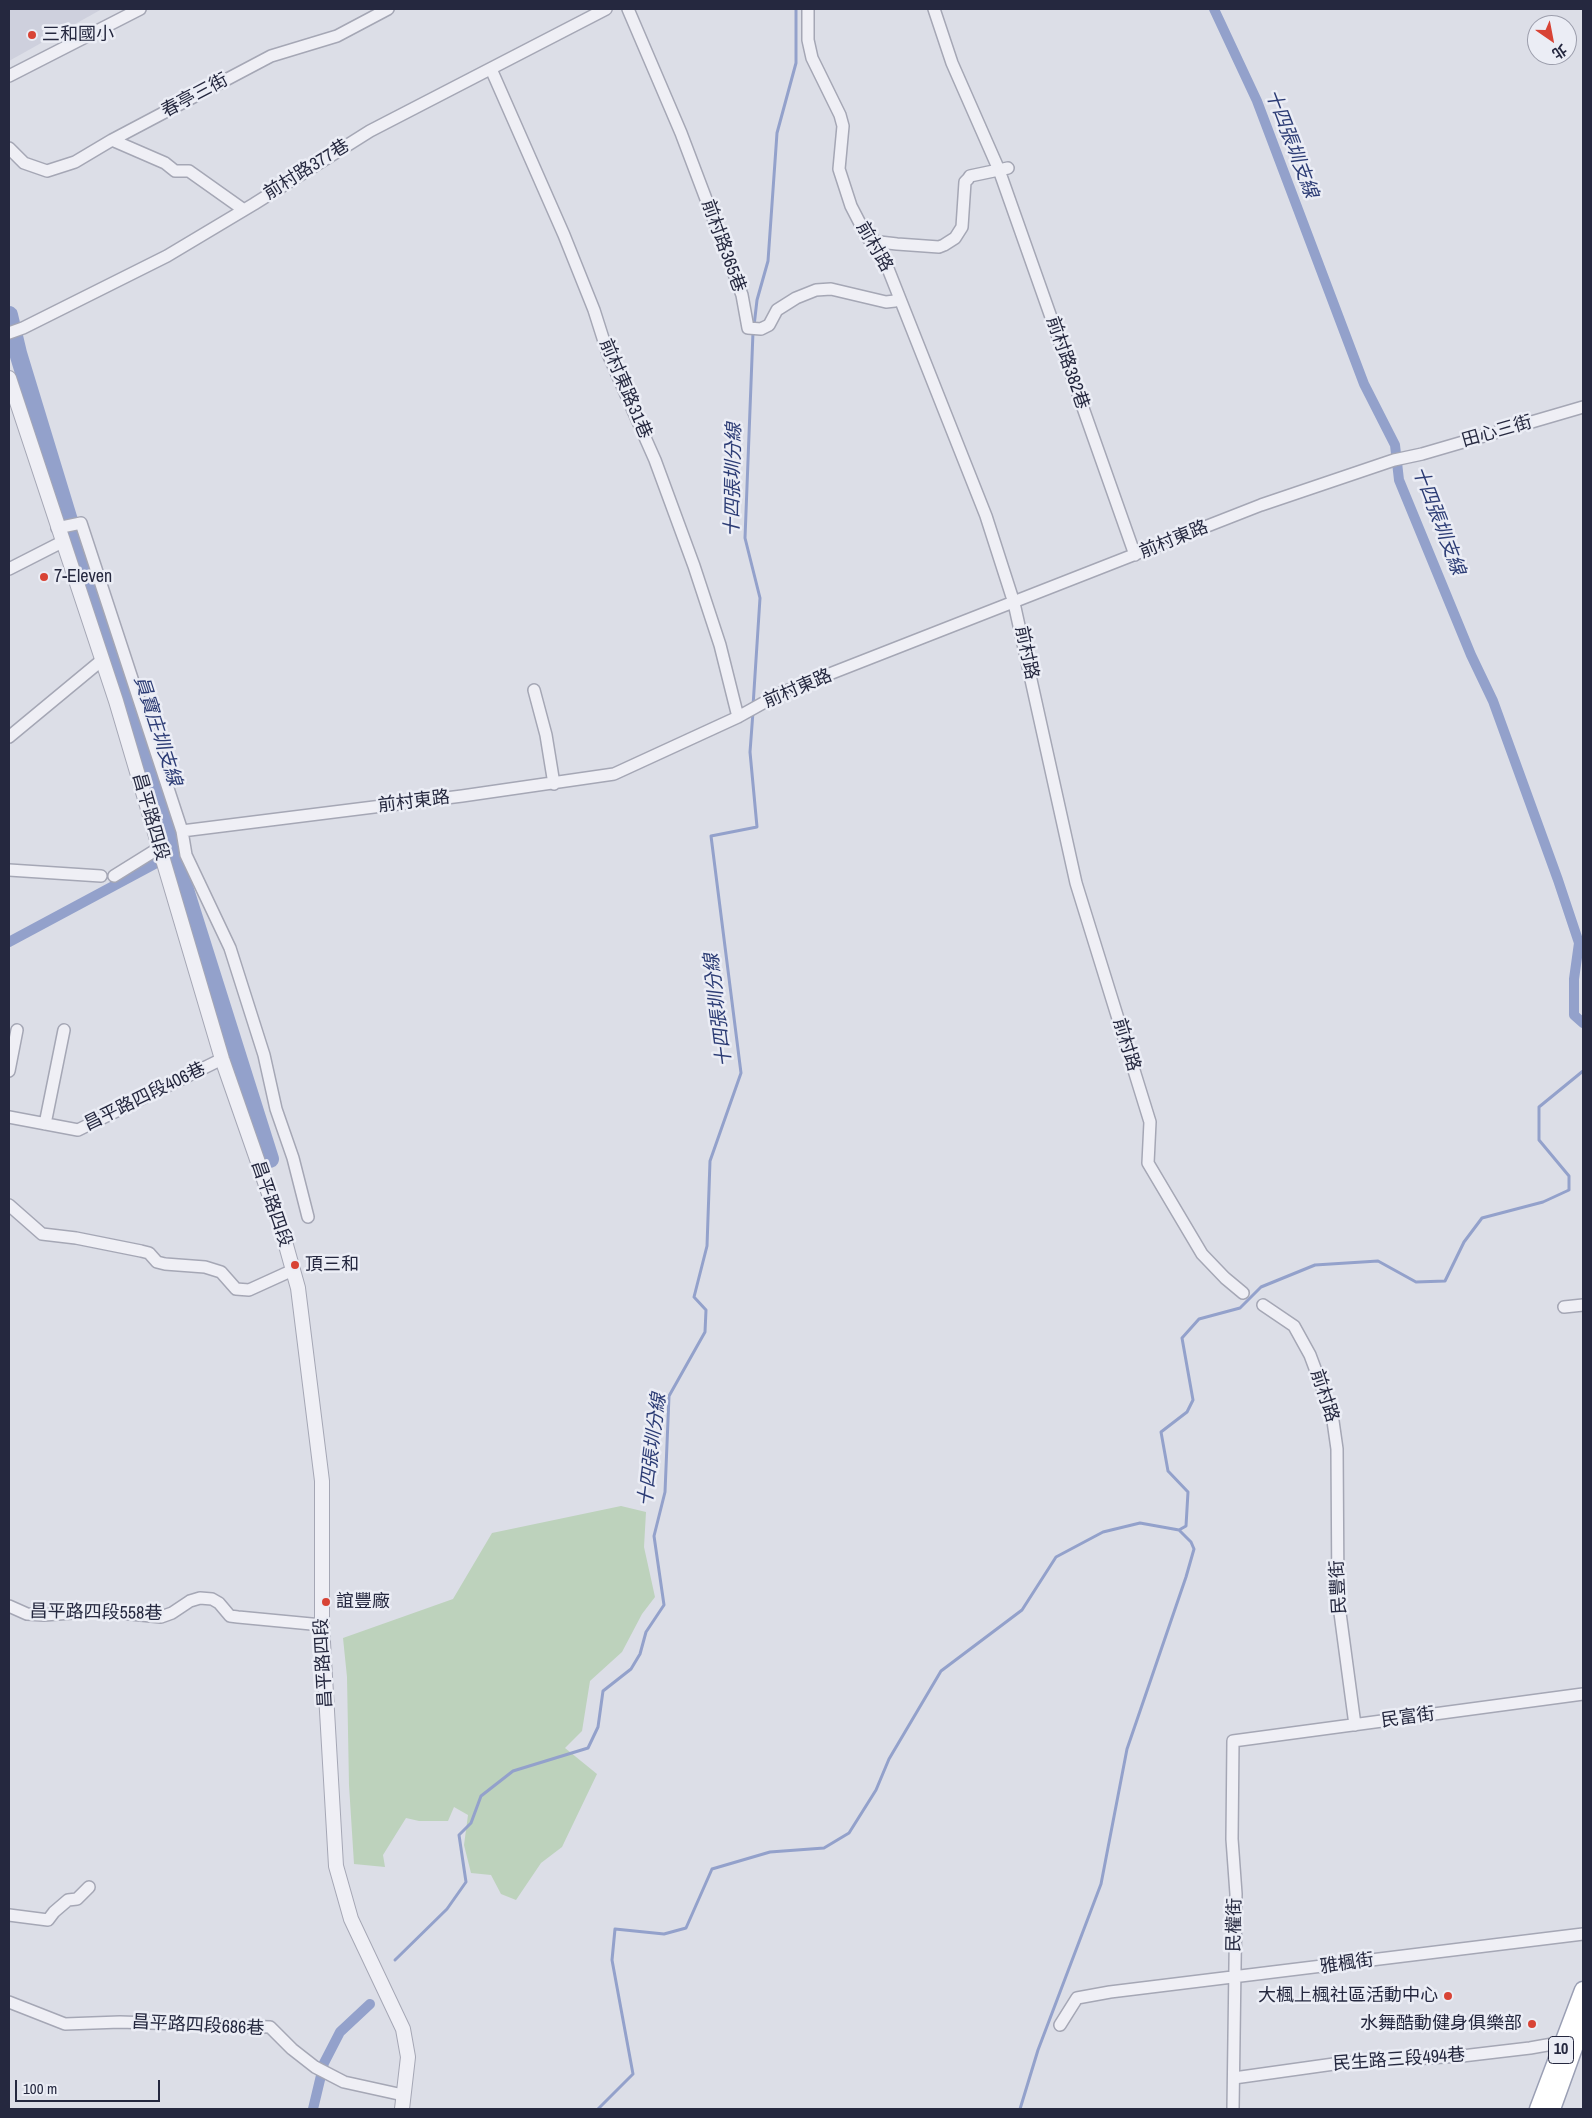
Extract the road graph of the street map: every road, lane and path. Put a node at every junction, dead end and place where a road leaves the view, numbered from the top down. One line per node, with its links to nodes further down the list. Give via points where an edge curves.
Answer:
1 (140, 9): 8 (street)
2 (388, 9): 9 (street, 春亭三街, via 337,36 271,56)
3 (606, 9): 7 (street, 前村路377巷)
4 (628, 9): 14 (street, 前村路365巷, via 681,133 720,236 742,295 748,328 762,329 777,310 816,290 831,289 886,302)
5 (808, 9): 13 (street, 前村路, via 808,40 812,58 843,126 839,169 851,206)
6 (934, 9): 11 (street, 前村路382巷, via 952,63)
7 (491, 69): 12 (street, 前村路377巷, via 370,131); 26 (street, 前村東路31巷, via 564,235 608,354 655,460 720,645)
8 (9, 76)
9 (112, 140): 10 (street, 春亭三街, via 75,162 46,171 24,163); 12 (street, via 165,163 175,171 189,171)
10 (9, 148)
11 (1003, 169): 13 (street, via 968,178 962,227 944,245); 21 (street, 前村路382巷)
12 (244, 210): 15 (street, 前村路377巷, via 140,270)
13 (870, 241): 14 (street, 前村路, via 883,256)
14 (899, 297): 23 (street, 前村路, via 986,516)
15 (9, 333)
16 (9, 378): 19 (street, 昌平路四段)
17 (1583, 407): 18 (street, 田心三街)
18 (1394, 460): 21 (street, 前村東路, via 1261,505)
19 (58, 528): 20 (street, 昌平路四段); 29 (street, via 81,523)
20 (62, 542): 22 (street); 24 (street, 昌平路四段)
21 (1134, 555): 23 (street, 前村東路)
22 (9, 569)
23 (1014, 603): 26 (street, 前村東路, via 782,693); 43 (street, 前村路, via 1076,883 1150,1122 1148,1163 1202,1254)
24 (102, 660): 27 (street); 30 (street, 昌平路四段)
25 (534, 690): 28 (street)
26 (738, 716): 28 (street, 前村東路, via 614,774)
27 (9, 736)
28 (554, 784): 29 (street, 前村東路)
29 (182, 831): 41 (street, via 186,855 230,948 264,1055 276,1110 293,1158)
30 (159, 848): 33 (street); 36 (street, 昌平路四段)
31 (9, 870): 32 (street)
32 (101, 876)
33 (114, 876)
34 (16, 1030): 37 (street)
35 (64, 1030): 39 (street)
36 (222, 1059): 39 (street, 昌平路四段406巷, via 78,1130); 42 (street, 昌平路四段)
37 (9, 1071)
38 (9, 1117): 39 (street, 昌平路四段406巷)
39 (45, 1124)
40 (9, 1205): 42 (street, via 42,1234 141,1251 165,1264 205,1266 221,1272 236,1289 249,1290)
41 (308, 1217)
42 (293, 1270): 49 (street, 昌平路四段, via 298,1288 322,1481)
43 (1243, 1293)
44 (1263, 1305): 47 (street, 前村路, via 1294,1326 1310,1355 1332,1414)
45 (1583, 1305): 46 (street)
46 (1564, 1307)
47 (1337, 1449): 51 (street, 民豐街, via 1338,1598)
48 (9, 1606): 49 (street, 昌平路四段558巷, via 27,1614 100,1611 161,1617 200,1598 219,1603 230,1616)
49 (322, 1625): 63 (street, 昌平路四段, via 336,1866 351,1919 403,2029 408,2056)
50 (1583, 1694): 51 (street, 民富街)
51 (1355, 1725): 52 (street, 民富街)
52 (1233, 1741): 56 (street, 民權街)
53 (88, 1887): 54 (street, via 77,1899 68,1900 48,1920)
54 (9, 1915)
55 (1583, 1934): 56 (street, 雅楓街)
56 (1234, 1977): 60 (street, 雅楓街, via 1077,1998); 62 (street, 民權街)
57 (1583, 1990): 61 (main road, 10)
58 (9, 2002): 63 (street, 昌平路四段686巷, via 65,2024 120,2022 270,2026 315,2067 344,2082)
59 (1583, 2023): 67 (main road, 10)
60 (1060, 2025)
61 (1564, 2042): 62 (street, 民生路三段494巷, via 1462,2056 1341,2063); 66 (main road, 10)
62 (1234, 2078): 65 (street, 民權街)
63 (403, 2095): 64 (street, 昌平路四段)
64 (402, 2109)
65 (1233, 2109)
66 (1538, 2109)
67 (1552, 2109)

